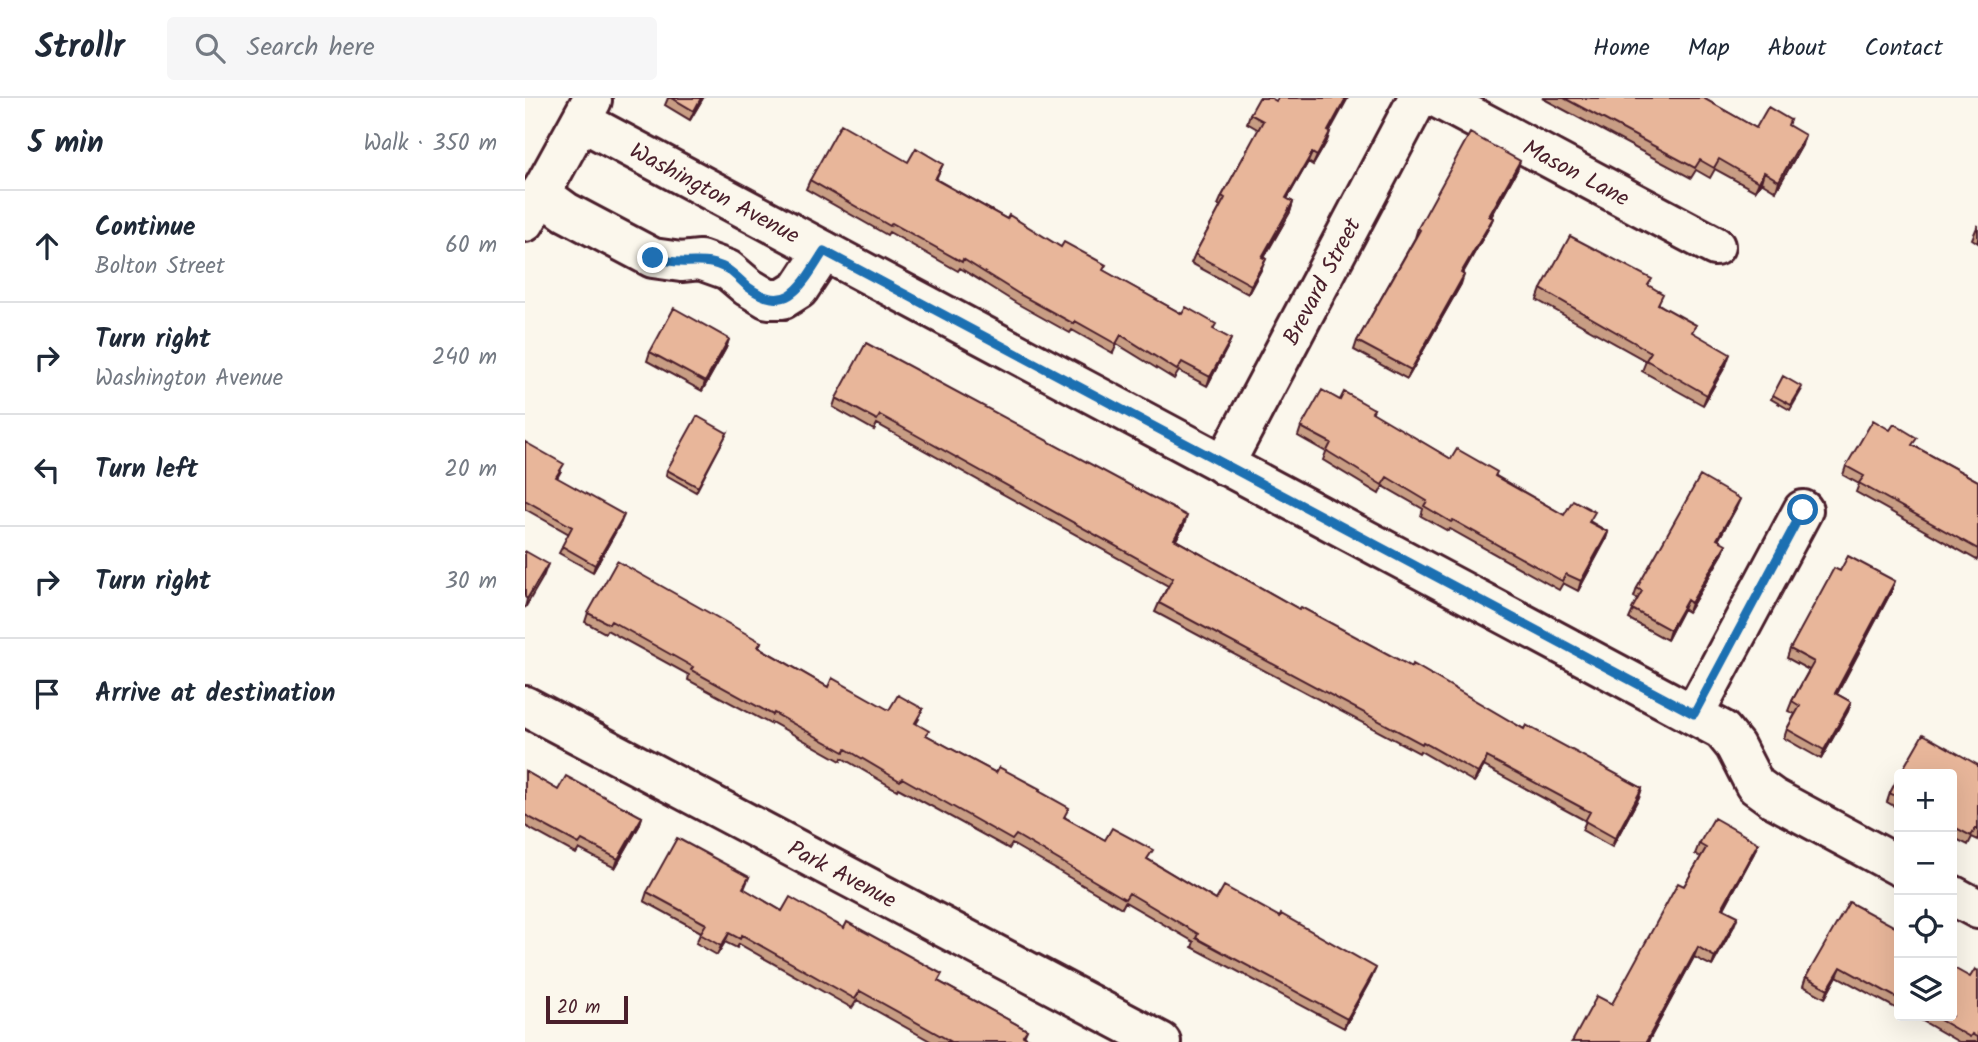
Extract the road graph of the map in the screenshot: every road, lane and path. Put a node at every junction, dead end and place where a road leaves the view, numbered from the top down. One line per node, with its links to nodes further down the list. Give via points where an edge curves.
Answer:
1 (1418, 98): 7 (street, Brevard Street)
2 (1437, 98): 5 (street, Mason Lane)
3 (587, 110): 4 (street); 6 (street, Washington Avenue)
4 (534, 193): 6 (street, via 653,258 700,260 728,270 768,299 783,299 799,289)
5 (1715, 246)
6 (824, 251): 7 (street, Washington Avenue)
7 (1224, 465): 10 (street, Washington Avenue)
8 (1803, 510): 10 (street)
9 (525, 706): 14 (street, Park Avenue)
10 (1694, 714): 11 (street, Washington Avenue, via 1722,730 1755,785)
11 (1894, 863)
12 (1957, 898): 13 (street)
13 (1978, 909)
14 (1161, 1042)

